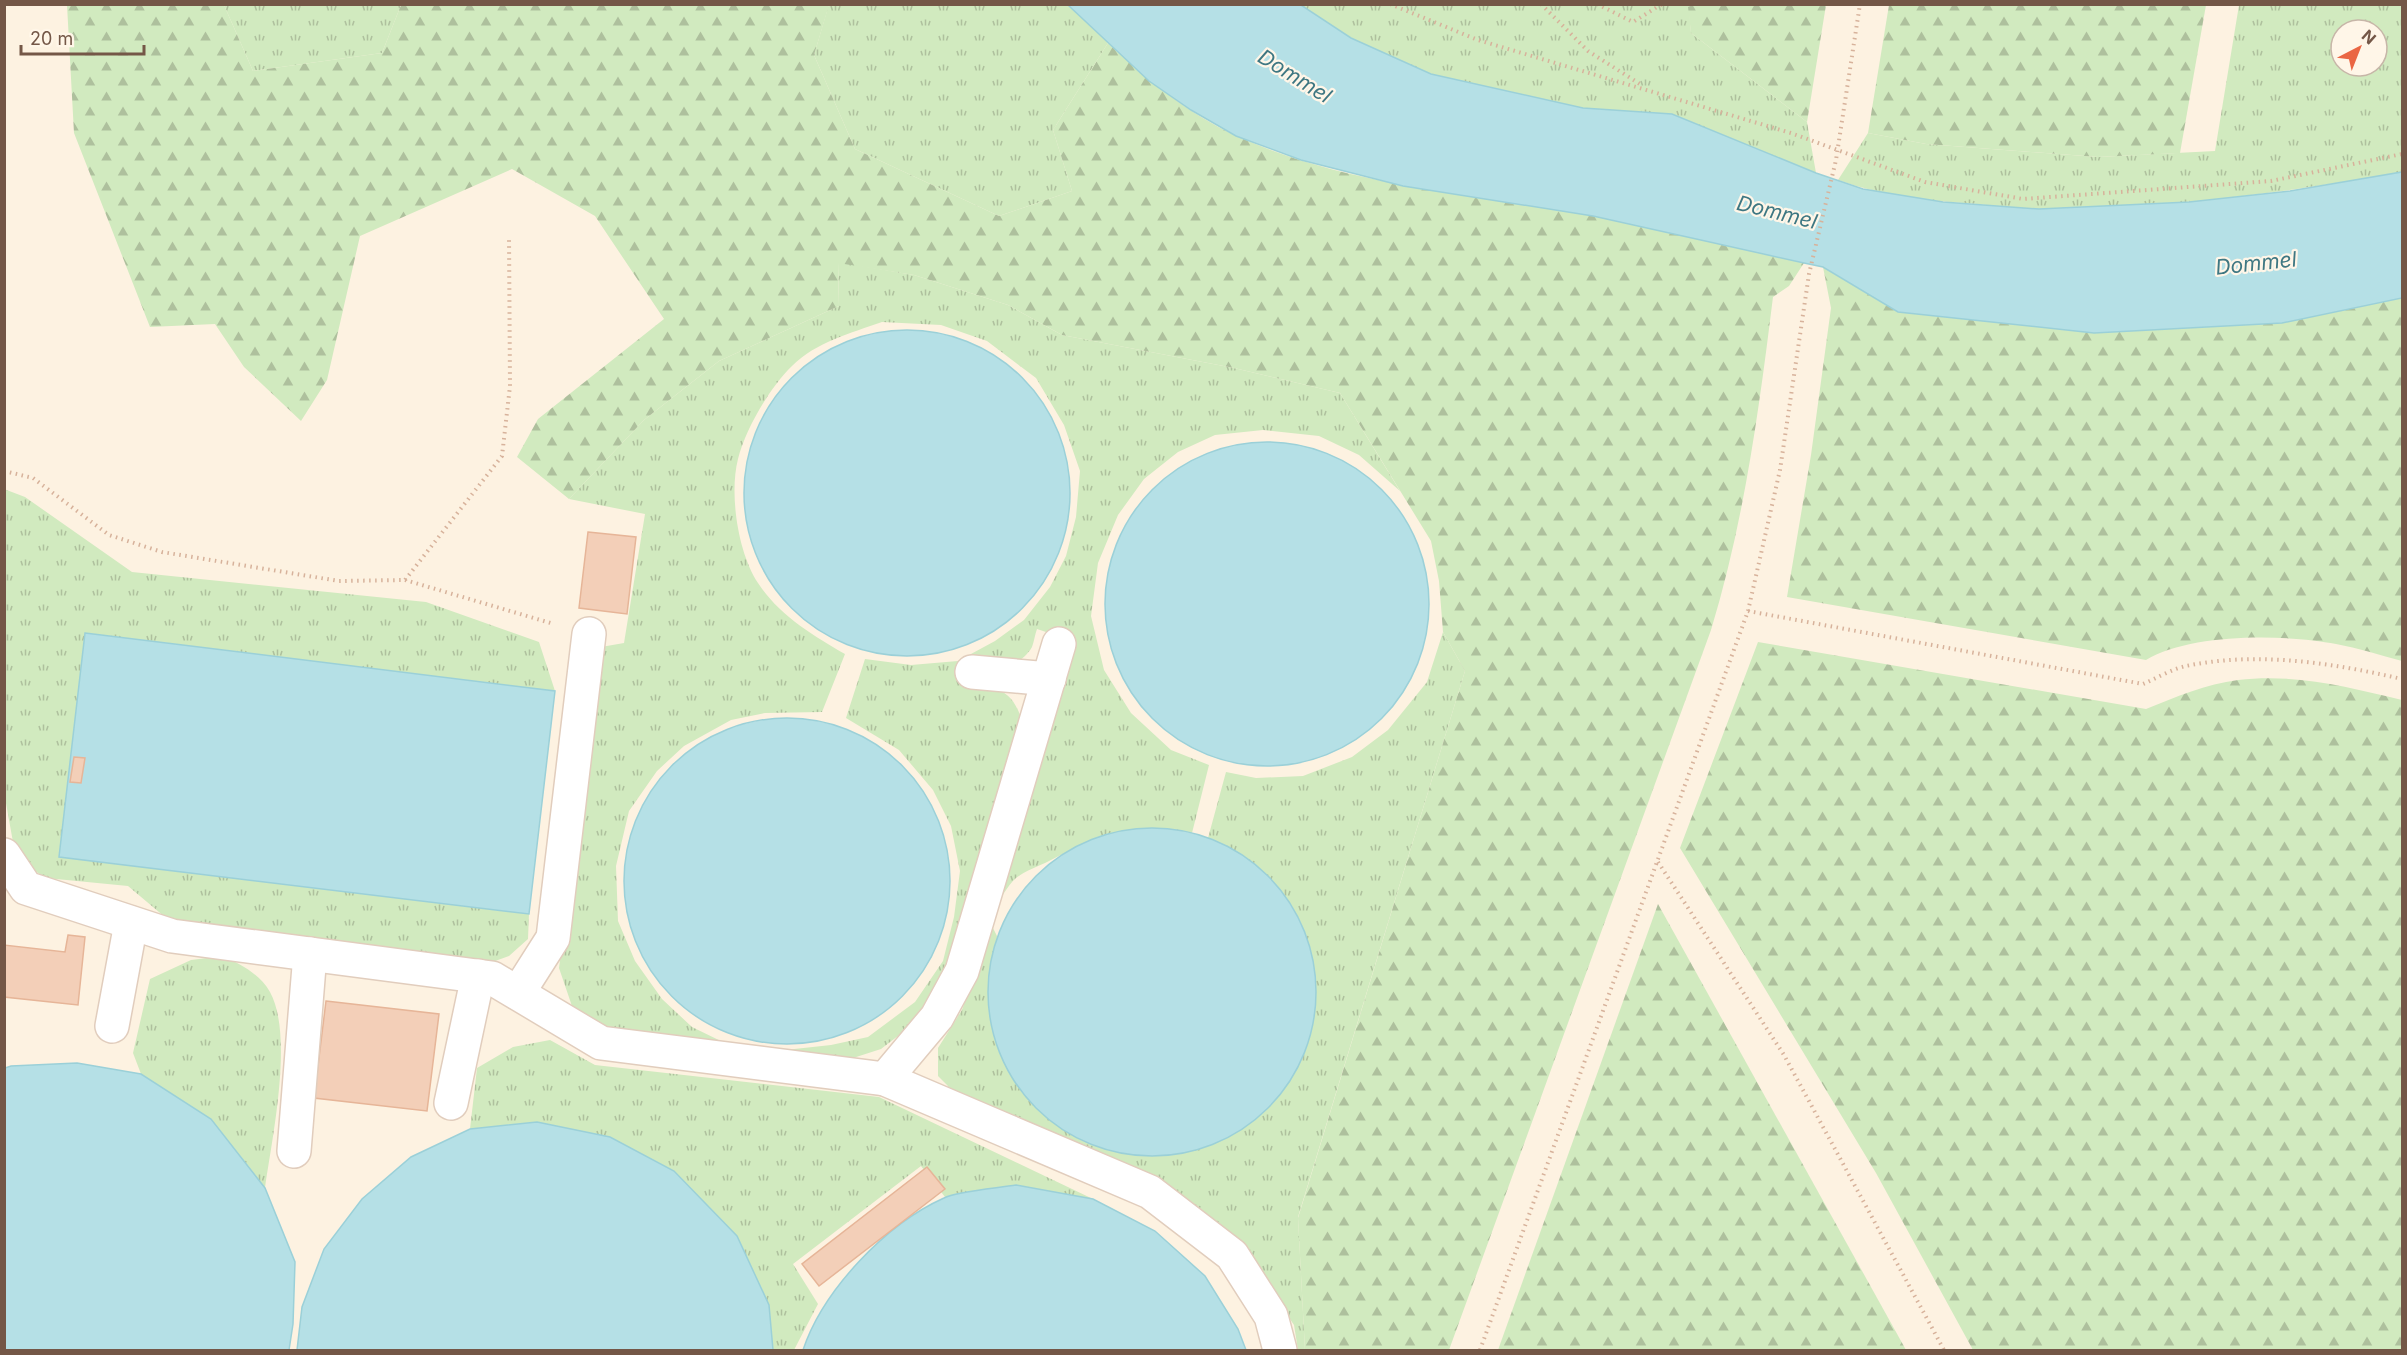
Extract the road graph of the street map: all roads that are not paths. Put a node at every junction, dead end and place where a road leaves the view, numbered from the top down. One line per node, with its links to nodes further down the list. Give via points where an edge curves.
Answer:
1 (589, 634): 9 (lane, via 553,938)
2 (1059, 644): 4 (lane)
3 (972, 672): 4 (lane)
4 (1049, 679): 11 (lane, via 962,972 937,1017)
5 (4, 855): 6 (lane, via 26,888)
6 (130, 923): 7 (lane, via 172,936); 10 (lane)
7 (310, 954): 8 (lane); 13 (lane)
8 (478, 976): 9 (lane, via 492,978); 12 (lane)
9 (518, 993): 11 (lane, via 601,1043)
10 (112, 1026)
11 (885, 1079): 14 (lane, via 1150,1192 1232,1255 1271,1316)
12 (451, 1103)
13 (294, 1151)
14 (1281, 1350)

